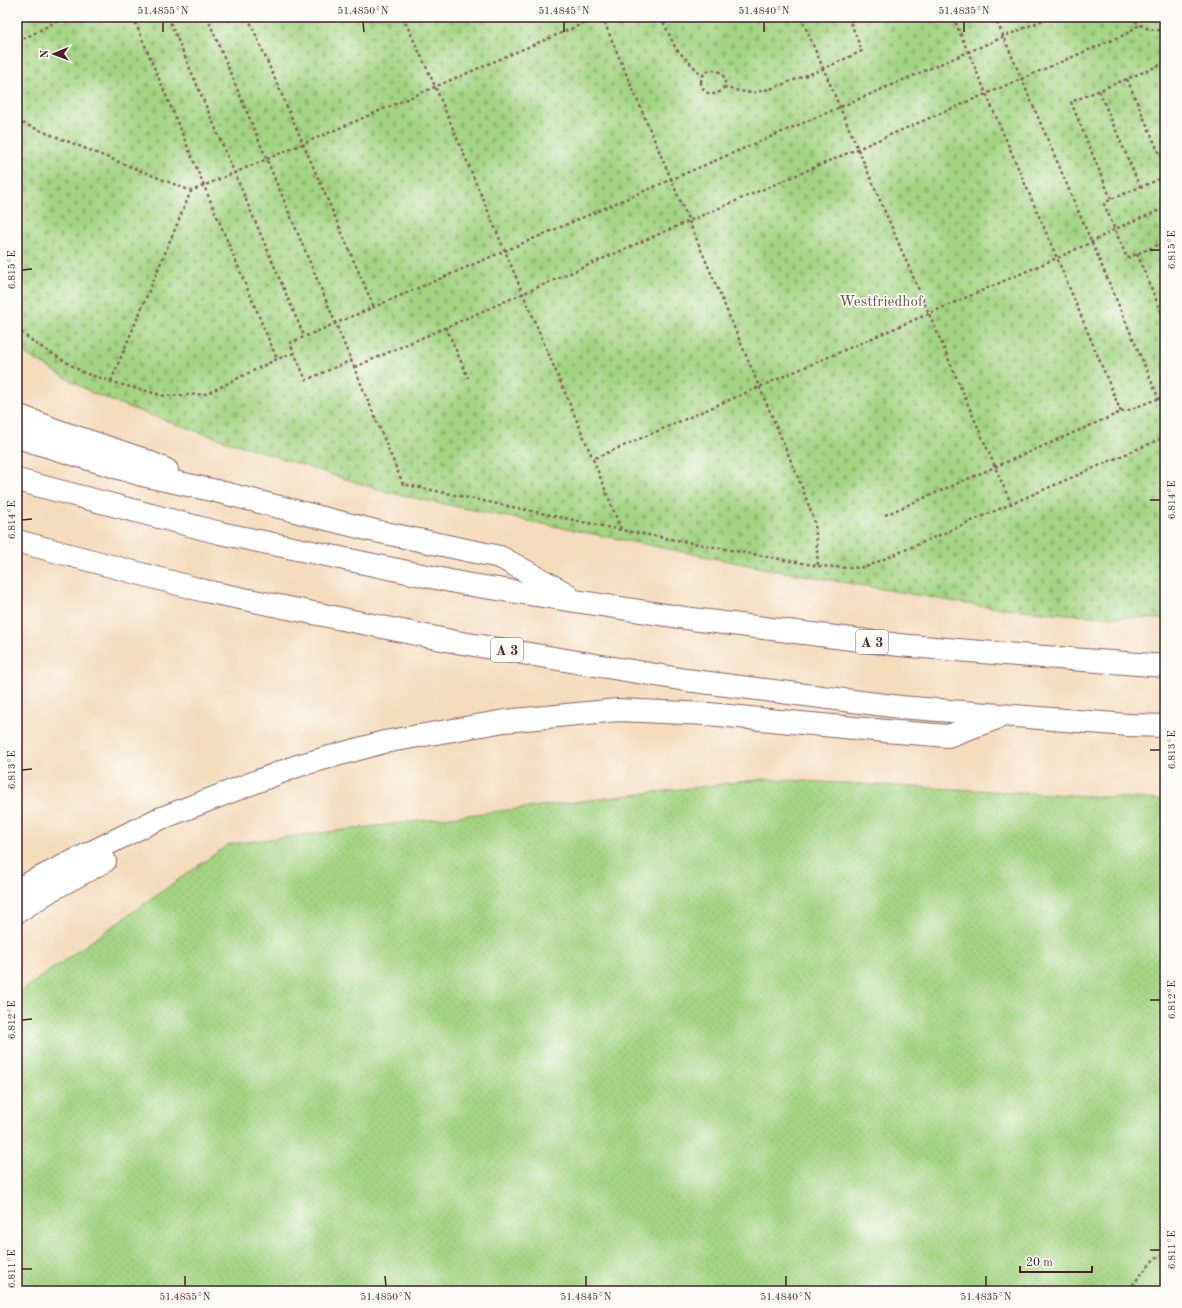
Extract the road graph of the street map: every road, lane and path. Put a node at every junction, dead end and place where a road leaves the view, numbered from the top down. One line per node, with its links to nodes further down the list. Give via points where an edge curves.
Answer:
1 (65, 17): 18 (path, via 25,38)
2 (133, 17): 39 (path)
3 (168, 17): 36 (path)
4 (207, 17): 34 (path)
5 (248, 17): 32 (path)
6 (403, 17): 26 (path)
7 (601, 17): 26 (path); 38 (path)
8 (661, 17): 23 (path, via 676,49)
9 (801, 17): 22 (path)
10 (858, 17): 22 (path, via 850,21 862,51)
11 (953, 17): 20 (path)
12 (995, 17): 17 (path)
13 (1050, 17): 17 (path)
14 (1131, 17): 15 (path)
15 (1139, 25): 16 (path, via 1150,30); 24 (path, via 1126,34)
16 (1164, 30): 19 (path)
17 (1004, 36): 20 (path); 24 (path)
18 (17, 37)
19 (1165, 44)
20 (968, 52): 29 (path); 30 (path)
21 (1165, 63): 25 (path)
22 (824, 69): 27 (path, via 752,93); 30 (path)
23 (703, 76): 27 (path, via 709,71 717,71 724,77); 27 (path, via 703,88 709,93 716,94)
24 (1021, 78): 29 (path); 46 (path)
25 (1127, 79): 28 (path); 35 (path)
26 (435, 86): 32 (path); 49 (path)
27 (724, 87)
28 (1098, 91): 40 (path); 42 (path, via 1071,102)
29 (986, 93): 33 (path); 51 (path)
30 (840, 108): 33 (path); 38 (path)
31 (17, 121): 41 (path)
32 (304, 144): 34 (path); 53 (path)
33 (859, 148): 44 (path); 54 (path)
34 (267, 159): 36 (path); 56 (path)
35 (1165, 168)
36 (235, 173): 39 (path); 59 (path)
37 (1165, 177): 40 (path)
38 (670, 179): 44 (path); 49 (path)
39 (205, 185): 41 (path); 61 (path)
40 (1140, 187): 42 (path)
41 (191, 191): 65 (path)
42 (1111, 199): 45 (path, via 1104,204)
43 (1165, 208): 45 (path)
44 (689, 221): 52 (path); 66 (path)
45 (1115, 229): 46 (path); 50 (path, via 1127,258)
46 (1092, 242): 51 (path); 68 (path)
47 (1164, 243): 48 (path); 50 (path)
48 (1165, 247)
49 (504, 251): 52 (path); 53 (path)
50 (1137, 254): 55 (path)
51 (1057, 258): 54 (path); 69 (path)
52 (522, 294): 58 (path); 74 (path)
53 (374, 307): 56 (path)
54 (929, 313): 66 (path); 75 (path)
55 (1165, 321)
56 (336, 323): 59 (path); 62 (path)
57 (17, 328): 65 (path, via 38,345 84,373)
58 (446, 328): 63 (path); 64 (path)
59 (304, 336): 60 (path, via 290,344)
60 (294, 353): 61 (path); 62 (path, via 306,380)
61 (277, 359): 65 (path, via 206,394 165,396)
62 (352, 360): 63 (path)
63 (355, 367): 80 (path, via 403,484)
64 (468, 378)
65 (111, 381)
66 (760, 386): 74 (path); 82 (path, via 815,523)
67 (1165, 396): 68 (path)
68 (1159, 399): 69 (path); 70 (path)
69 (1120, 412): 75 (path)
70 (1165, 413)
71 (17, 415): 77 (highway, via 142,459)
72 (17, 437): 77 (highway, via 142,475)
73 (1165, 437): 78 (path)
74 (593, 459): 80 (path)
75 (995, 467): 78 (path); 79 (path)
76 (17, 480): 83 (highway, A 3, via 228,534 465,584)
77 (216, 492): 83 (highway, via 371,530 500,557)
78 (1011, 504): 82 (path, via 866,567)
79 (885, 514)
80 (621, 530): 82 (path)
81 (17, 541): 85 (highway, A 3, via 205,591 456,642 686,680 900,707)
82 (818, 566)
83 (581, 602): 84 (highway, A 3, via 899,645)
84 (1165, 666)
85 (1004, 715): 86 (highway, A 3); 87 (highway, via 948,736 708,714 618,710 505,721 384,742 297,766)
86 (1165, 726)
87 (223, 795): 88 (highway, via 154,821); 89 (highway, via 53,889)
88 (17, 889)
89 (17, 912)
90 (1165, 1254): 91 (path, via 1155,1258 1134,1283)
91 (1131, 1291)

